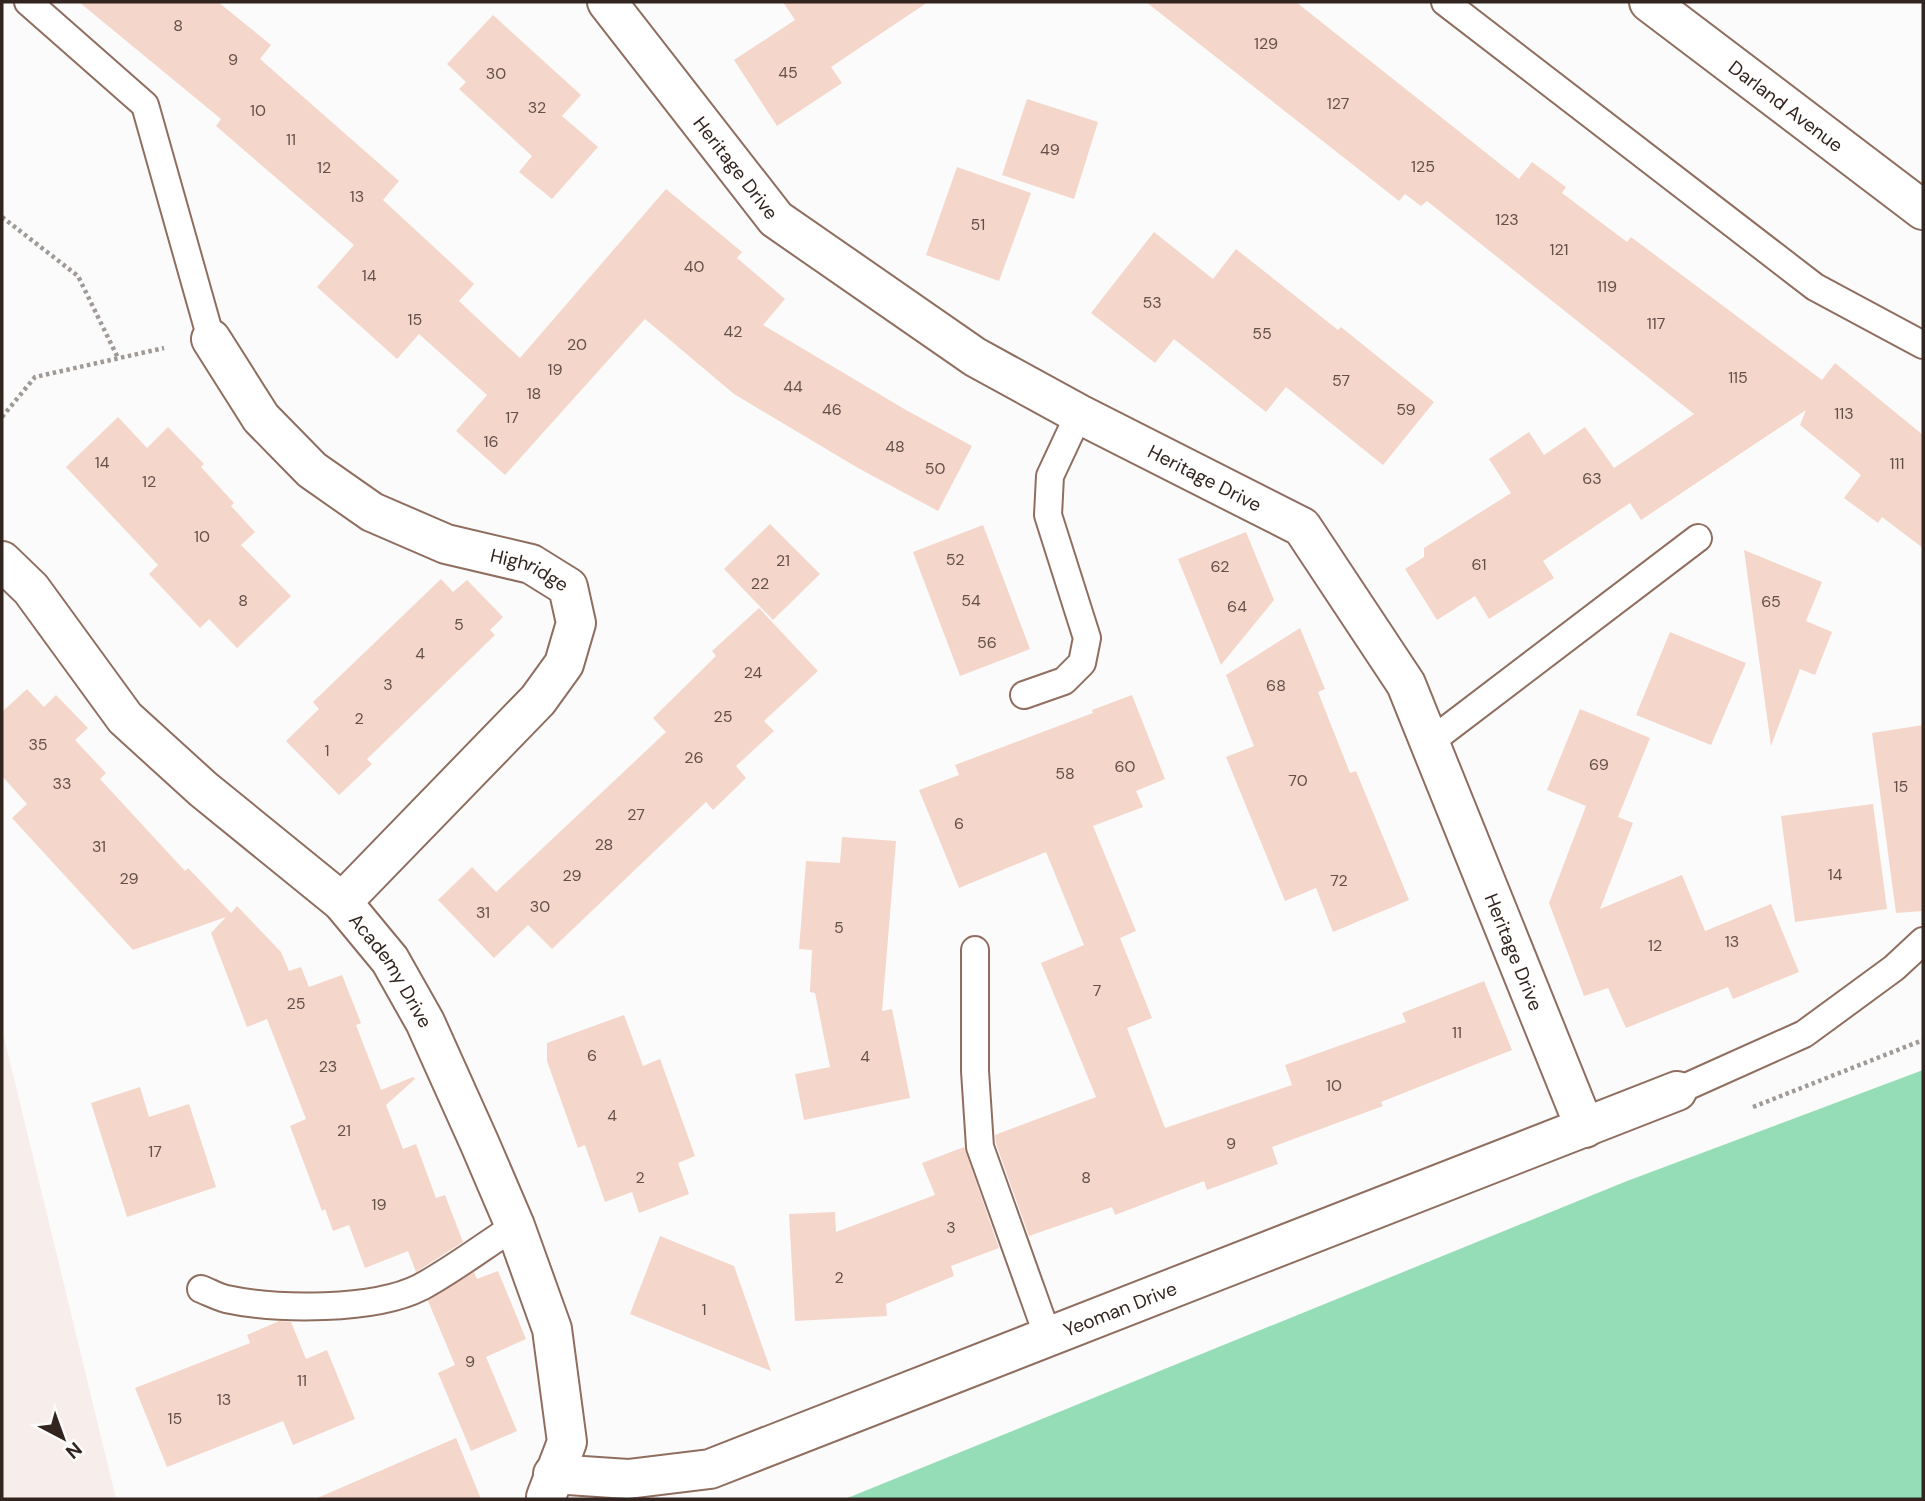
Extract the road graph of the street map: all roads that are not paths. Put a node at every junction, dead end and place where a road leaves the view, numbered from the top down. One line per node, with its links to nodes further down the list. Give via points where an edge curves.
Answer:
1 (28, 2): 6 (lane, via 145,105)
2 (607, 2): 8 (street, Heritage Drive, via 776,219 975,357)
3 (1445, 2): 7 (lane, via 1815,287)
4 (1649, 2): 5 (street, Darland Avenue)
5 (1923, 210)
6 (212, 339): 13 (street, Highridge, via 261,418 312,470 372,512 446,544 531,564 568,587 576,623 564,664 538,700)
7 (1923, 345)
8 (1079, 414): 11 (lane, via 1050,476 1048,515 1087,638 1082,663 1064,681); 12 (street, Heritage Drive, via 1302,527 1406,684)
9 (1698, 538): 12 (lane)
10 (2, 561): 13 (street, Academy Drive, via 31,589 125,718 203,789)
11 (1024, 695)
12 (1430, 743): 17 (street, Heritage Drive)
13 (342, 902): 18 (street, Academy Drive, via 390,960 425,1022)
14 (1923, 942): 16 (lane, via 1804,1034)
15 (975, 950): 20 (lane, via 980,1147)
16 (1677, 1091): 17 (street, Yeoman Drive)
17 (1585, 1128): 20 (street, Yeoman Drive)
18 (515, 1226): 19 (lane, via 421,1287 375,1301 310,1307 225,1298); 21 (street, Academy Drive, via 552,1329 567,1443)
19 (201, 1289)
20 (1048, 1337): 21 (street, Yeoman Drive, via 710,1469)
21 (549, 1487)

